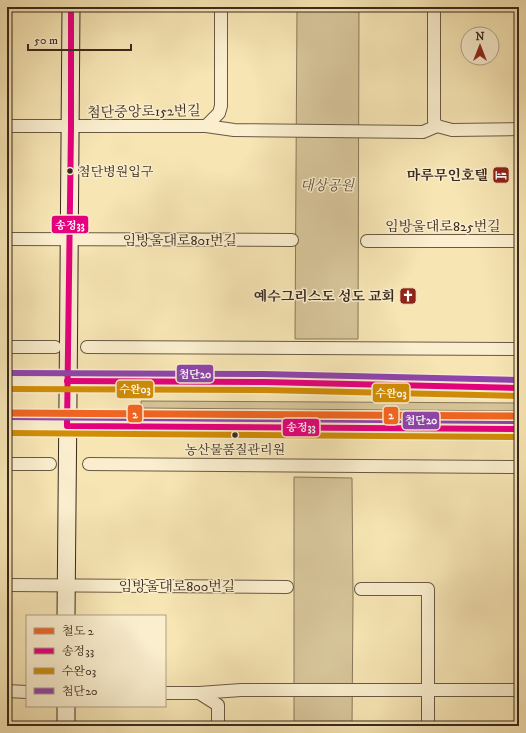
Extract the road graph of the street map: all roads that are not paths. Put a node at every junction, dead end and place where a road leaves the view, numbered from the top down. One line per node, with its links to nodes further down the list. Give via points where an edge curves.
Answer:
1 (71, 7): 7 (main road)
2 (222, 7): 5 (street, 첨단중앙로152번길, via 221,106 219,113)
3 (434, 7): 6 (street, via 434,121)
4 (7, 126): 7 (street, 첨단중앙로152번길)
5 (206, 126): 6 (street, via 241,130 423,132); 7 (street, 첨단중앙로152번길)
6 (437, 126): 8 (street, via 452,130)
7 (71, 127): 10 (main road)
8 (519, 129)
9 (7, 239): 10 (street)
10 (69, 240): 11 (street, 임방울대로801번길); 19 (main road)
11 (292, 240)
12 (367, 241): 13 (street, 임방울대로825번길)
13 (519, 241)
14 (7, 347): 15 (street)
15 (55, 347)
16 (87, 347): 17 (street)
17 (519, 349)
18 (7, 381): 19 (main road)
19 (67, 381): 20 (main road, via 272,382); 22 (main road)
20 (519, 388)
21 (7, 425): 22 (main road)
22 (67, 426): 23 (main road); 29 (main road)
23 (519, 429)
24 (7, 464): 25 (street)
25 (50, 464)
26 (89, 464): 27 (street)
27 (519, 467)
28 (7, 585): 29 (street, 임방울대로800번길)
29 (66, 585): 30 (street, 임방울대로800번길); 32 (main road)
30 (287, 587)
31 (361, 589): 33 (street, via 428,589)
32 (66, 615)
33 (428, 690): 34 (street); 38 (street, via 240,690); 42 (street)
34 (519, 690)
35 (7, 691): 36 (street)
36 (26, 692)
37 (166, 693): 38 (street)
38 (199, 693): 41 (street, via 218,705)
39 (66, 707): 40 (main road)
40 (66, 726)
41 (218, 726)
42 (428, 726)

